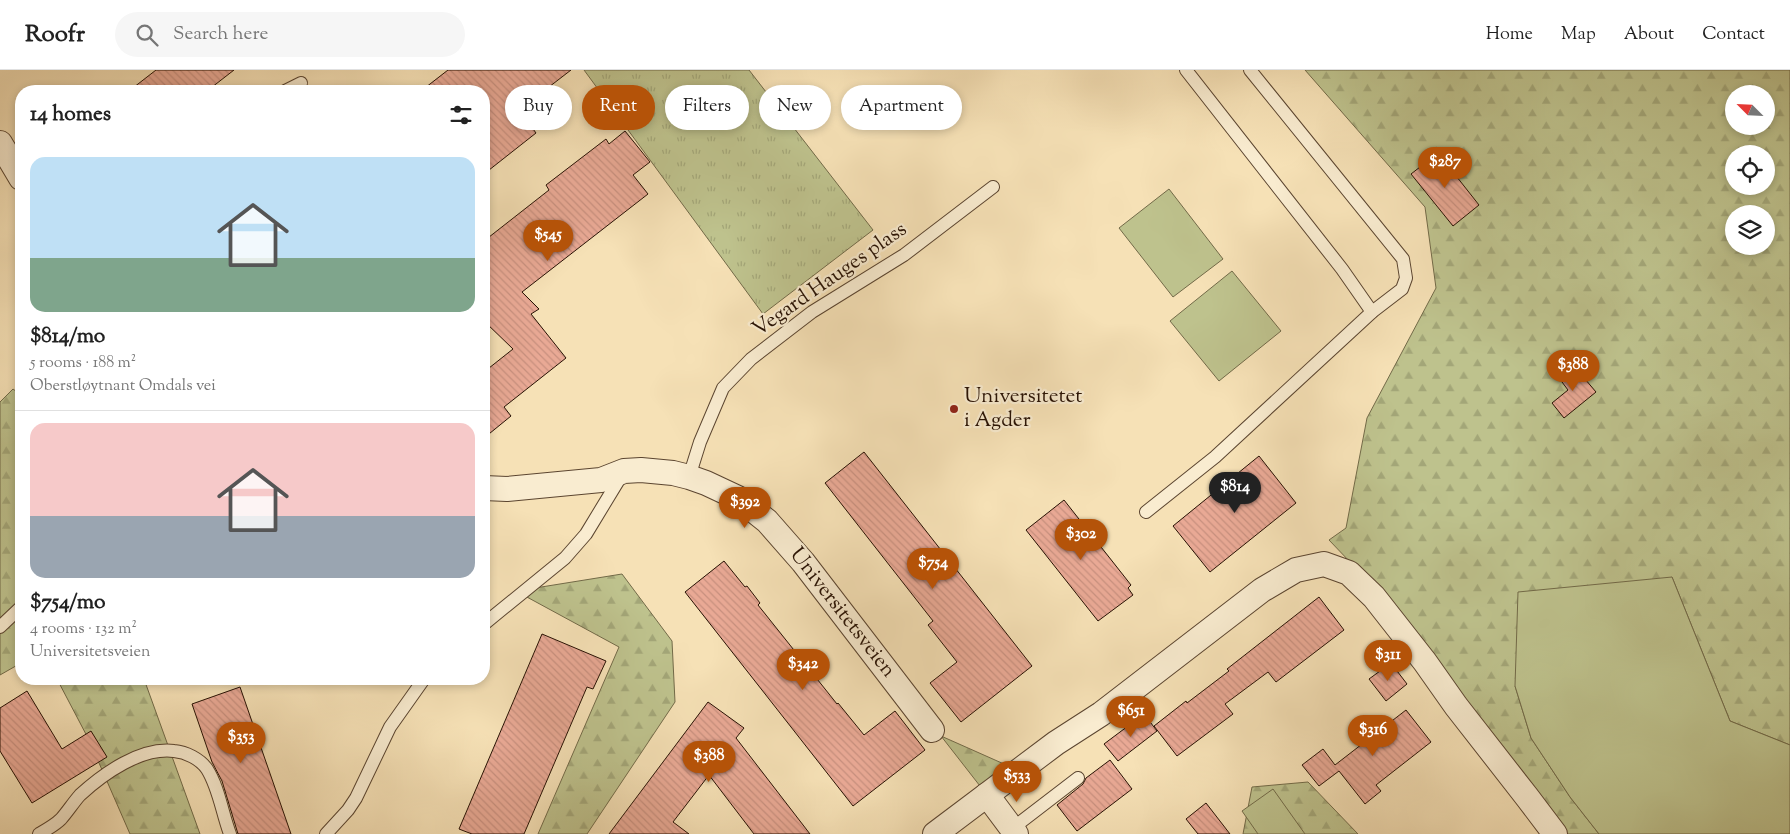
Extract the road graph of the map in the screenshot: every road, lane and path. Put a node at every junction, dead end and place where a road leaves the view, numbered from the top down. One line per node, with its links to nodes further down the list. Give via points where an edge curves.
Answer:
1 (1186, 70): 8 (lane, via 1336,261)
2 (1250, 70): 8 (lane, via 1403,259 1406,278 1402,288)
3 (301, 83): 4 (lane)
4 (297, 85)
5 (0, 143): 6 (street)
6 (15, 168)
7 (993, 187): 10 (lane, Vegard Hauges plass, via 904,255 812,312 751,359 723,388 700,442)
8 (1372, 312): 12 (lane, via 1215,457)
9 (624, 471): 10 (street, Universitetsveien); 11 (street, Universitetsveien, via 601,480); 14 (lane, via 586,534 565,558)
10 (690, 478): 17 (street, Universitetsveien, via 738,498 767,521 804,562)
11 (490, 488)
12 (1146, 512)
13 (15, 613): 15 (lane)
14 (490, 619)
15 (0, 627)
16 (419, 685): 23 (lane, via 397,714 356,798)
17 (932, 730)
18 (1078, 778): 20 (lane)
19 (987, 795): 20 (street); 24 (street); 25 (street, via 1101,714 1262,590 1296,570 1324,564 1350,573 1374,597)
20 (1011, 833)
21 (39, 834): 22 (lane, via 60,819 81,795 118,767 148,752 164,750 180,752 206,768)
22 (230, 834)
23 (326, 834)
24 (935, 834)
25 (1555, 834)

